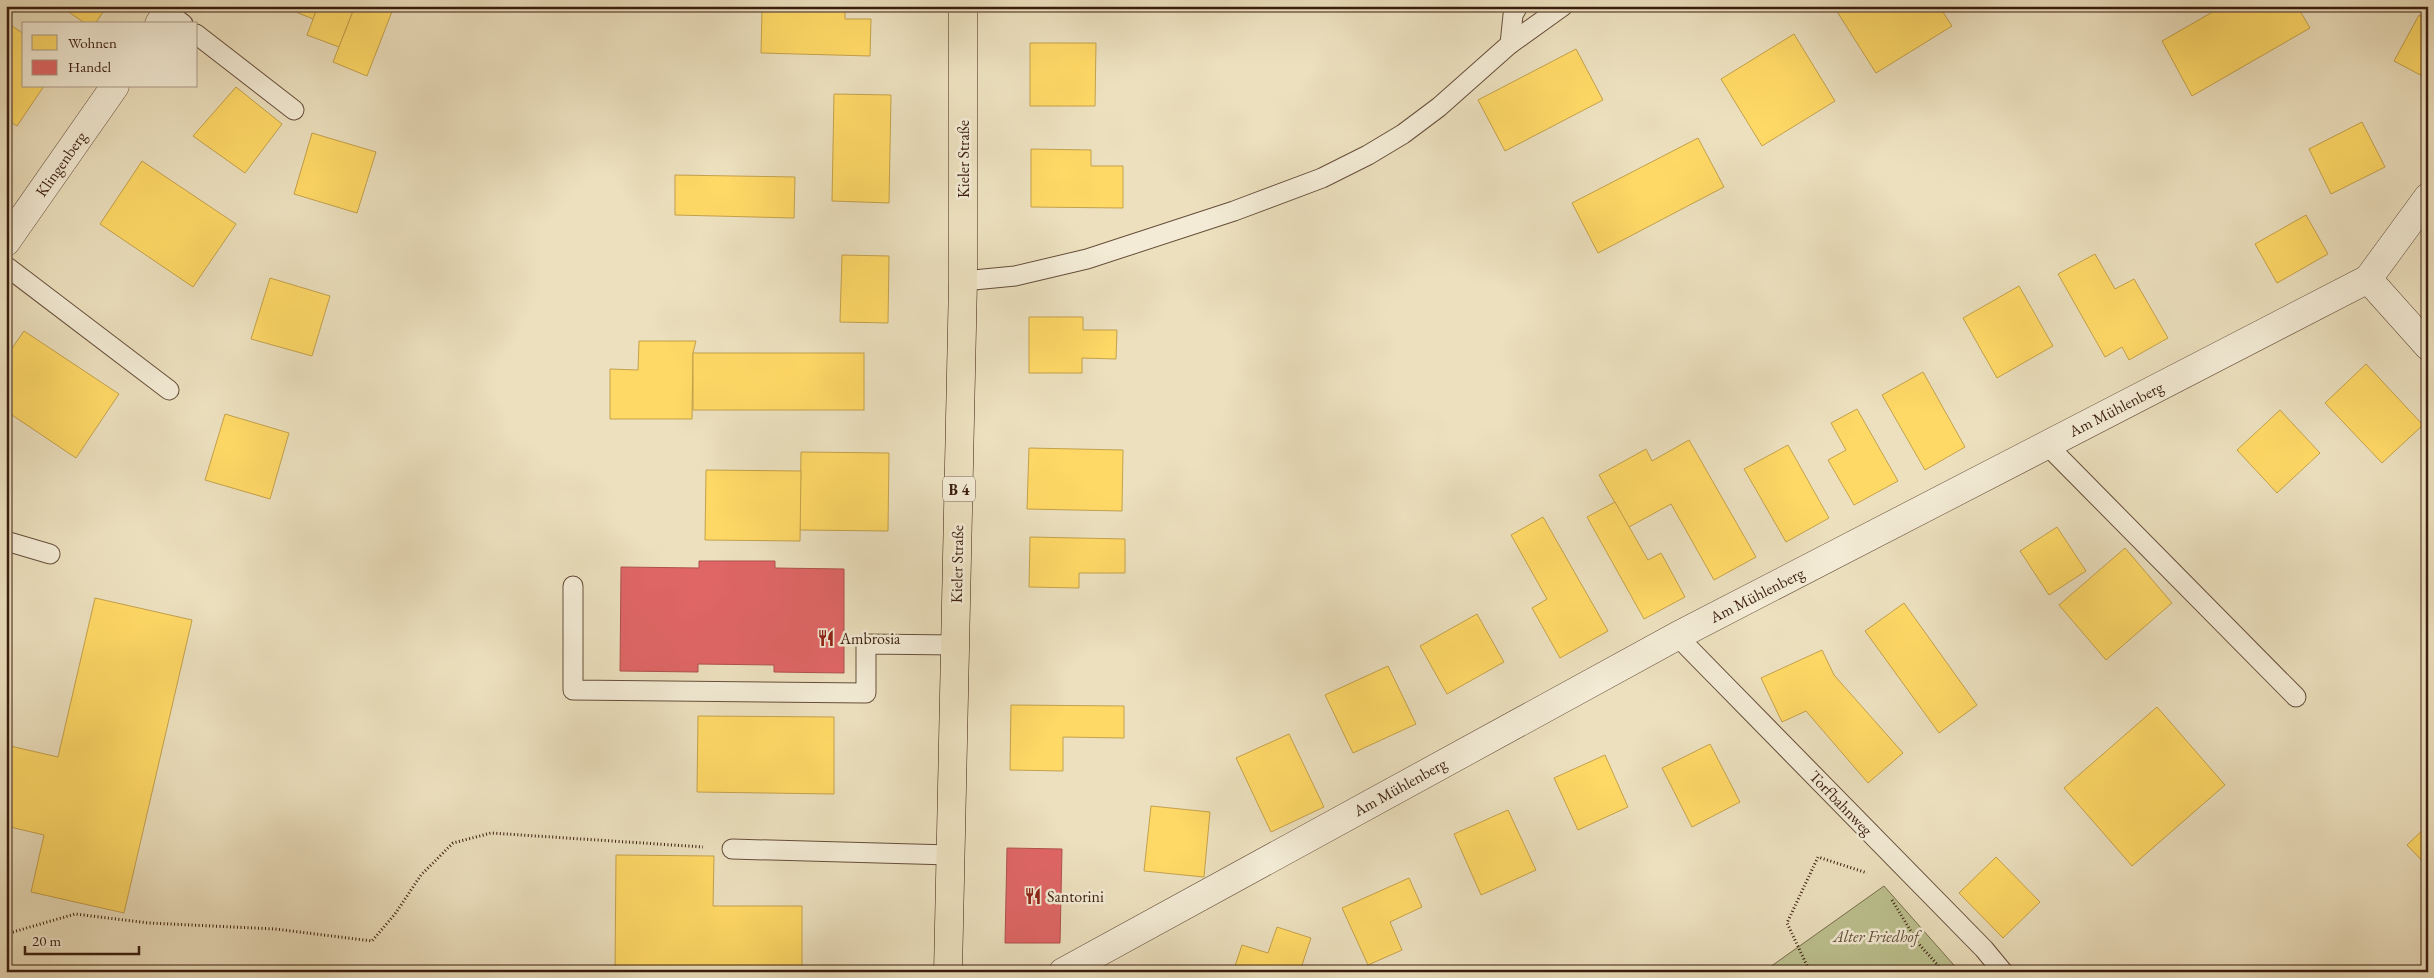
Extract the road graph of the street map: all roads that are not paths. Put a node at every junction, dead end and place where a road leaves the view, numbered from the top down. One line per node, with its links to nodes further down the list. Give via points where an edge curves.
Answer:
1 (963, 6): 12 (main road, Kieler Straße / B 4)
2 (1518, 6): 5 (lane, via 1513,15)
3 (1563, 6): 5 (lane)
4 (198, 36): 7 (lane)
5 (1510, 44): 12 (lane, via 1439,107 1403,134 1322,178 1234,211 1087,259 1015,276)
6 (115, 88): 9 (street, Klingenberg)
7 (294, 110)
8 (2428, 197): 11 (street, Am Mühlenberg)
9 (6, 242)
10 (6, 266): 14 (lane)
11 (2368, 279): 13 (street); 15 (street, Am Mühlenberg)
12 (963, 281): 20 (main road, Kieler Straße / B 4)
13 (2428, 346)
14 (169, 390)
15 (2047, 445): 19 (street, Am Mühlenberg); 21 (lane)
16 (6, 541): 17 (lane)
17 (50, 554)
18 (573, 586): 20 (lane, via 573,690 866,693 866,644)
19 (1677, 636): 25 (street, Am Mühlenberg); 26 (lane, Torfbahnweg)
20 (956, 645): 23 (main road, Kieler Straße / B 4)
21 (2296, 697)
22 (732, 849): 23 (lane)
23 (950, 855): 24 (main road, Kieler Straße / B 4)
24 (948, 972)
25 (1063, 972)
26 (2003, 972)

